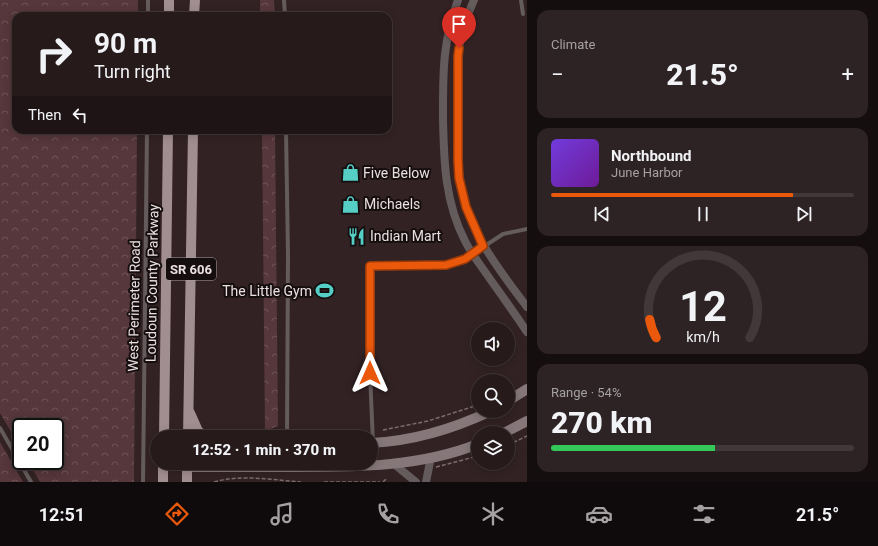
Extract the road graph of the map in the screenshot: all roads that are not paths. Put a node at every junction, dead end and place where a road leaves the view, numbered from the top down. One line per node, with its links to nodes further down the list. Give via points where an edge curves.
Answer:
1 (148, 0): 8 (lane)
2 (170, 0): 9 (main road)
3 (194, 0): 10 (main road)
4 (284, 0): 11 (lane)
5 (458, 0): 19 (street, via 450,24 444,63 444,166 454,214)
6 (474, 0): 18 (street, via 464,26 458,56 458,160 459,178 466,207)
7 (521, 0): 12 (lane)
8 (148, 12)
9 (169, 12)
10 (194, 12)
11 (284, 12)
12 (523, 14)
13 (146, 134): 42 (lane, West Perimeter Road)
14 (168, 134): 29 (main road, Loudoun County Parkway / SR 606)
15 (193, 134): 24 (main road, SR 606)
16 (286, 134): 32 (lane)
17 (527, 229): 18 (lane, via 503,234)
18 (483, 246): 19 (lane); 20 (street)
19 (473, 254): 21 (street); 33 (lane, via 446,265 370,266)
20 (527, 307)
21 (527, 332)
22 (527, 390): 23 (street)
23 (515, 398)
24 (188, 409): 30 (main road, SR 606); 31 (main road)
25 (475, 418): 34 (street, via 432,433)
26 (527, 421): 27 (street)
27 (515, 427)
28 (0, 428): 41 (lane)
29 (164, 430)
30 (188, 430)
31 (198, 430)
32 (288, 430)
33 (372, 430)
34 (378, 442)
35 (471, 446): 36 (street)
36 (431, 457): 37 (street); 46 (street)
37 (394, 464): 38 (street); 45 (street)
38 (378, 465)
39 (163, 470): 43 (main road)
40 (185, 470): 44 (main road)
41 (31, 482)
42 (143, 482)
43 (163, 482)
44 (187, 482)
45 (416, 482)
46 (426, 482)

